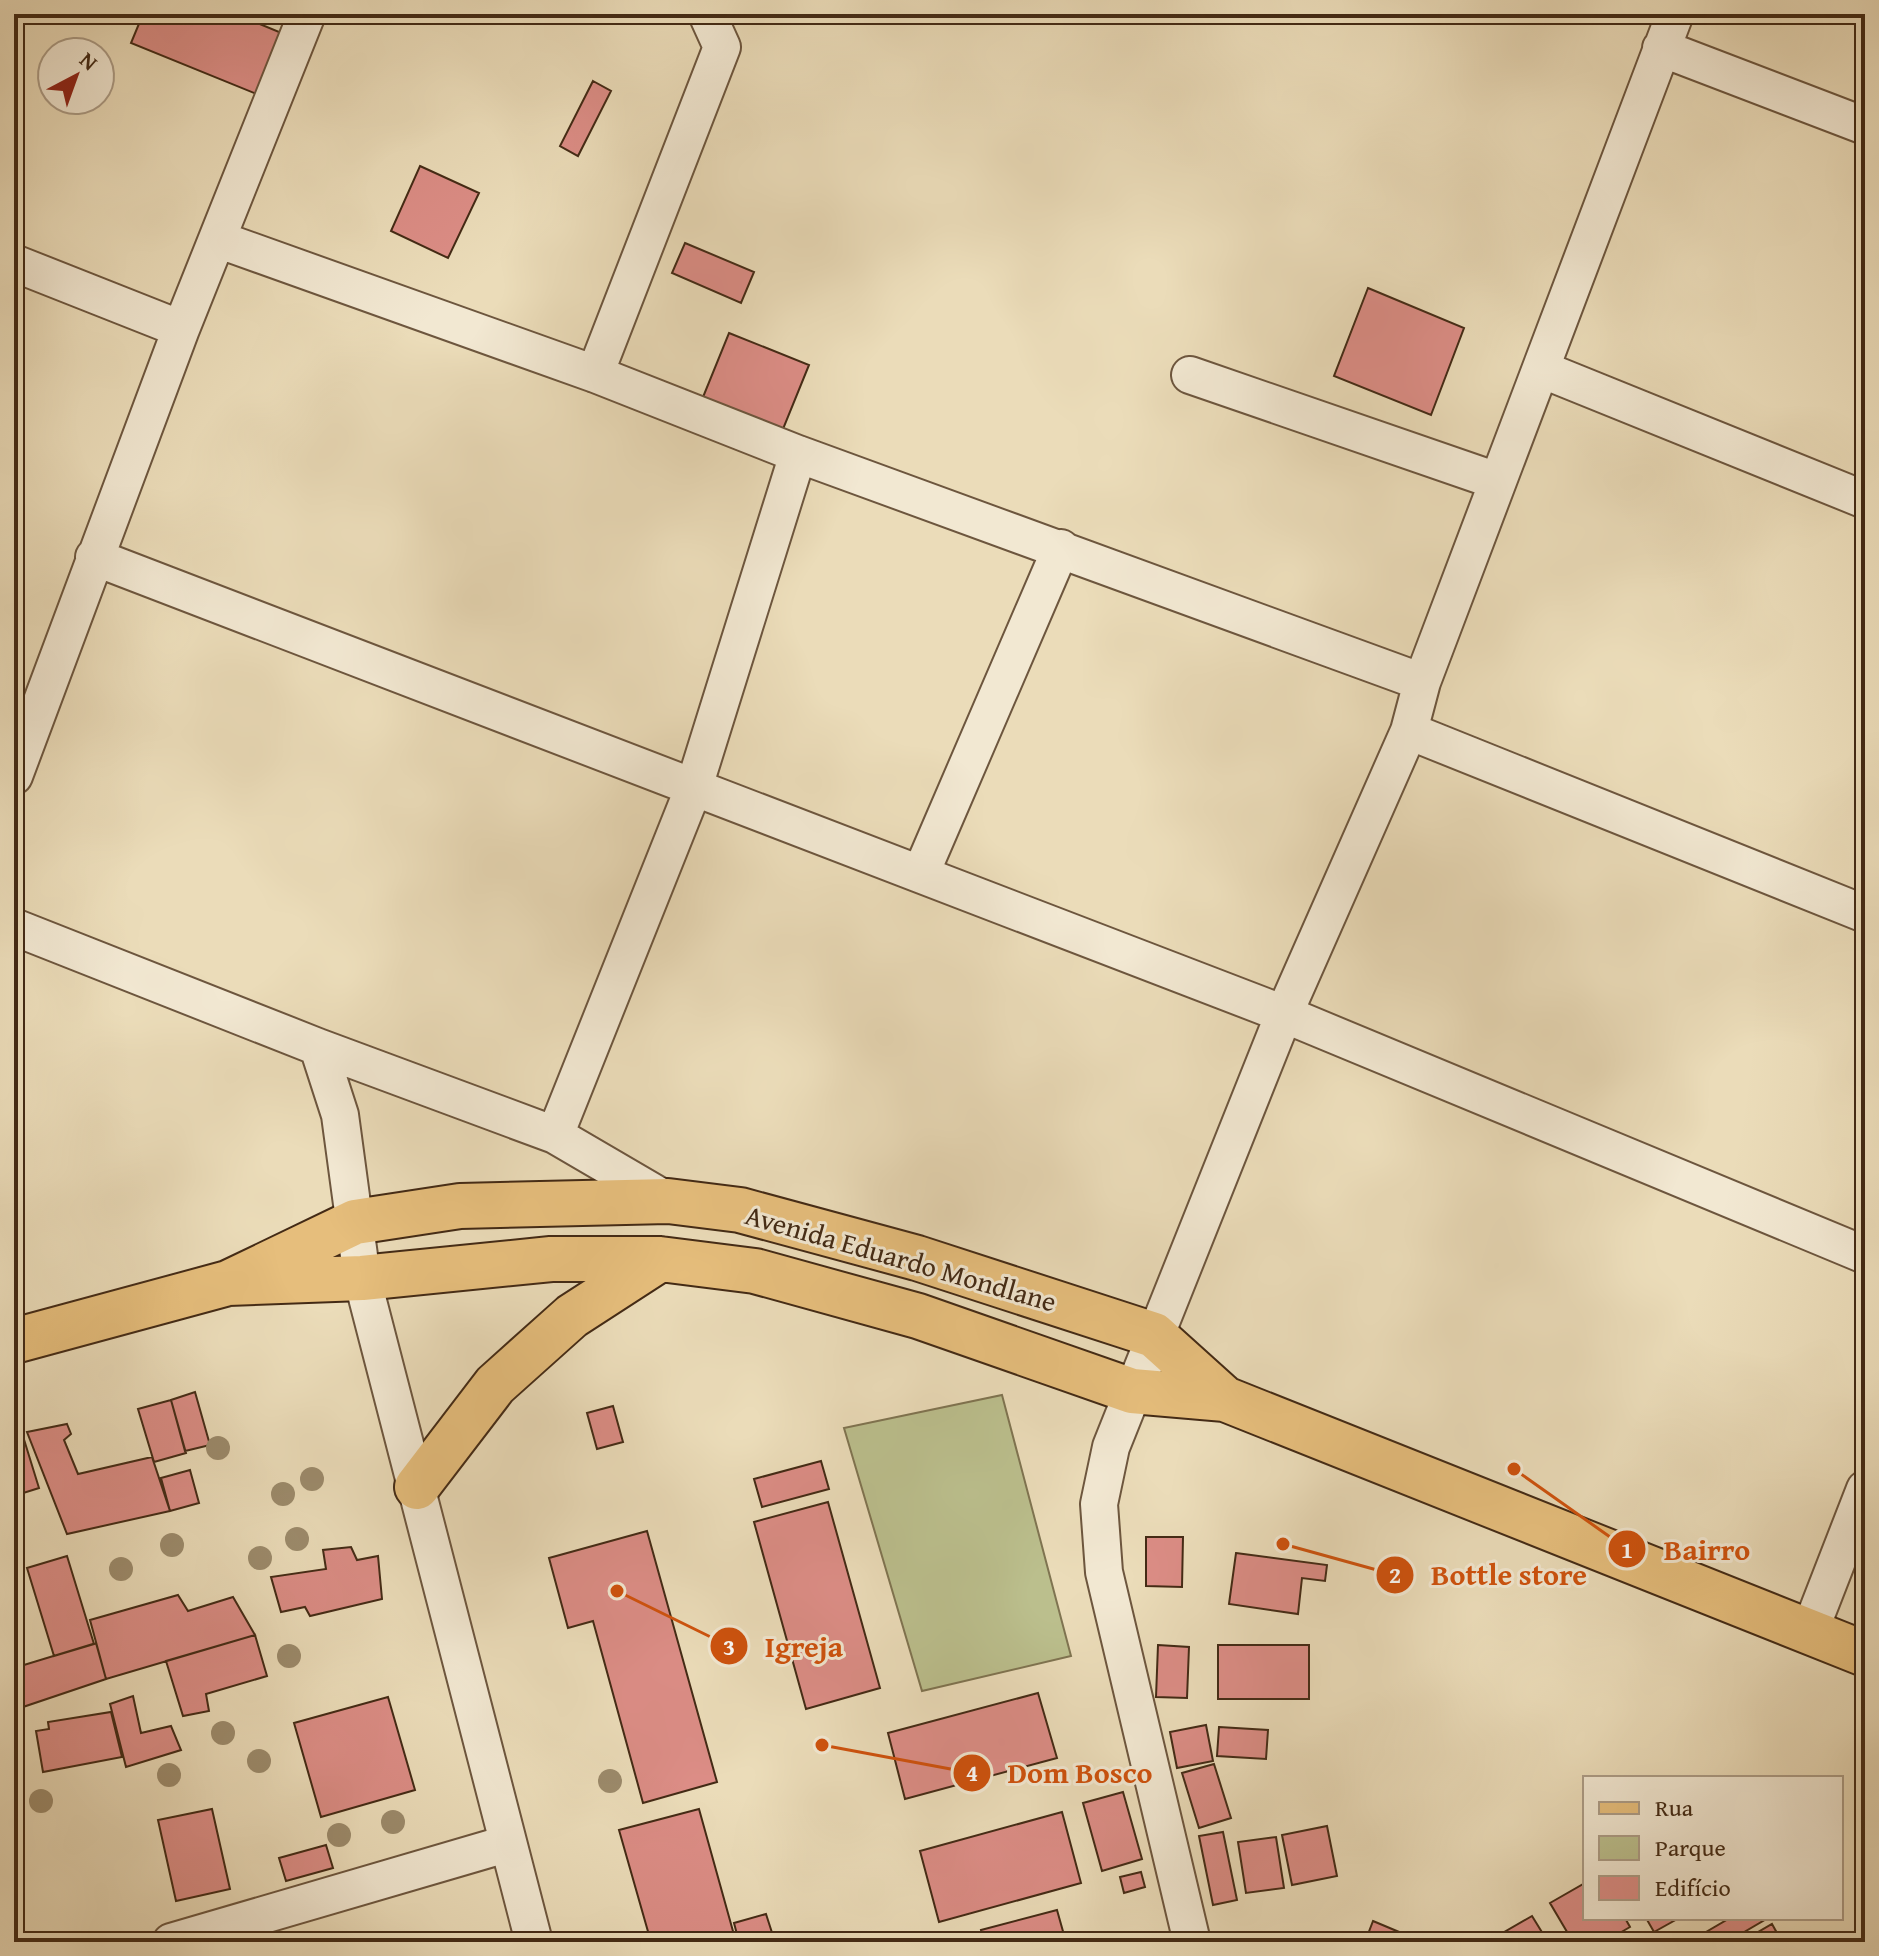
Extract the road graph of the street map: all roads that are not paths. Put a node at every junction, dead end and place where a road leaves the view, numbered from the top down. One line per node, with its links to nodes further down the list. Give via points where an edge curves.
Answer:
1 (307, 14): 6 (street)
2 (707, 14): 10 (street, via 722,47)
3 (1675, 14): 4 (street)
4 (1661, 48): 5 (street); 9 (street)
5 (1865, 126)
6 (217, 239): 8 (street); 10 (street)
7 (14, 263): 8 (street)
8 (181, 329): 16 (street)
9 (1541, 369): 13 (street); 14 (street)
10 (595, 374): 12 (street)
11 (1190, 375): 13 (street)
12 (798, 454): 15 (street); 20 (street)
13 (1497, 481): 17 (street)
14 (1865, 500)
15 (1061, 548): 17 (street); 21 (street)
16 (94, 557): 19 (street); 20 (street)
17 (1422, 682): 18 (street)
18 (1409, 731): 22 (street); 24 (street)
19 (14, 776)
20 (694, 787): 21 (street); 26 (street)
21 (921, 873): 24 (street)
22 (1865, 914)
23 (14, 927): 25 (street)
24 (1284, 1014): 29 (street); 33 (street)
25 (318, 1047): 26 (street); 28 (street, via 340,1115)
26 (555, 1135): 27 (street)
27 (668, 1201): 28 (main road, Avenida Eduardo Mondlane, via 460,1206); 33 (main road, Avenida Eduardo Mondlane, via 740,1210 917,1258)
28 (355, 1222): 31 (street); 32 (main road, Avenida Eduardo Mondlane)
29 (1865, 1255)
30 (660, 1259): 31 (main road, Avenida Eduardo Mondlane, via 551,1259); 35 (main road, Avenida Eduardo Mondlane, via 755,1271 903,1312); 37 (main road, via 572,1316 495,1385)
31 (362, 1278): 32 (main road, Avenida Eduardo Mondlane); 37 (street)
32 (228, 1283): 34 (main road, Avenida Eduardo Mondlane)
33 (1154, 1335): 35 (street); 36 (main road, Avenida Eduardo Mondlane)
34 (14, 1341)
35 (1132, 1391): 36 (main road, Avenida Eduardo Mondlane); 44 (street, via 1111,1447 1099,1504 1104,1572)
36 (1225, 1399): 39 (main road, Avenida Eduardo Mondlane)
37 (417, 1487): 41 (street)
38 (1865, 1489): 39 (street)
39 (1809, 1633): 40 (main road, Avenida Eduardo Mondlane)
40 (1865, 1654)
41 (506, 1844): 42 (street); 43 (street)
42 (171, 1942)
43 (534, 1942)
44 (1192, 1942)

